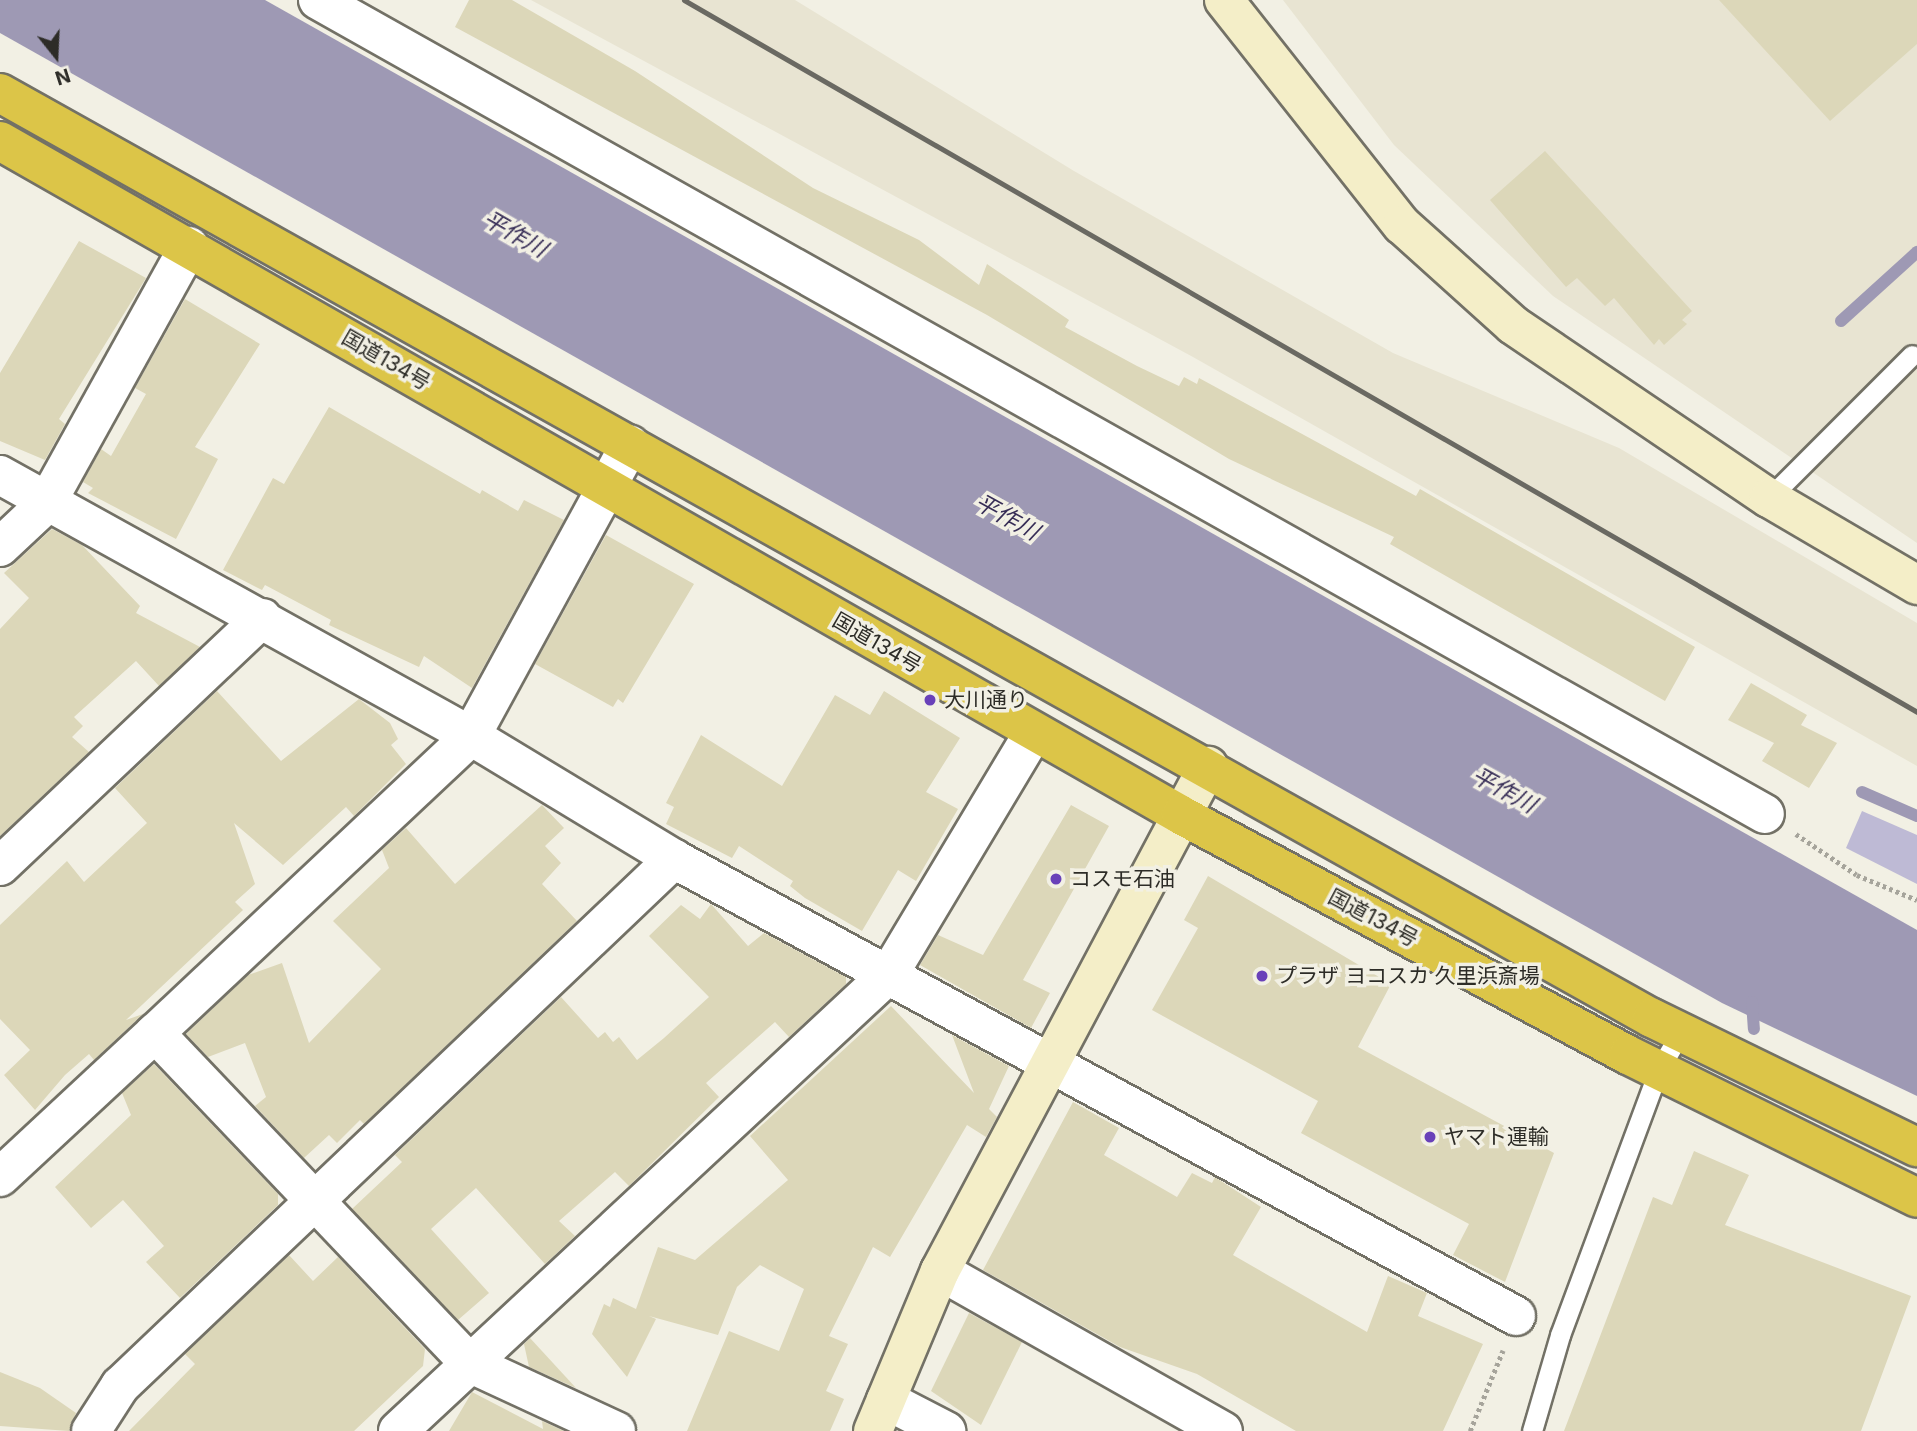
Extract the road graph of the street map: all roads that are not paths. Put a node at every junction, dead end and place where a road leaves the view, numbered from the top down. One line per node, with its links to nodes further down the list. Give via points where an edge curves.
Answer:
1 (318, 0): 18 (street)
2 (1224, 0): 10 (street, via 1402,225 1513,326)
3 (0, 93): 7 (highway)
4 (0, 141): 5 (highway, 国道134号)
5 (189, 246): 9 (highway, 国道134号); 11 (street)
6 (1912, 355): 10 (lane)
7 (631, 444): 9 (street); 17 (highway)
8 (0, 475): 11 (street)
9 (607, 488): 15 (highway, 国道134号); 16 (street)
10 (1769, 498): 13 (street)
11 (46, 504): 12 (street); 14 (street)
12 (0, 547)
13 (1917, 585)
14 (262, 618): 16 (street); 21 (street)
15 (1033, 733): 19 (highway, 国道134号); 22 (street)
16 (471, 736): 20 (street); 24 (street)
17 (1208, 766): 19 (street); 23 (highway)
18 (1765, 814)
19 (1181, 815): 25 (street); 26 (highway, 国道134号)
20 (674, 859): 22 (street); 30 (street)
21 (0, 866)
22 (889, 974): 25 (street); 33 (street)
23 (1681, 1032): 26 (lane); 27 (highway)
24 (155, 1033): 28 (street); 30 (street)
25 (1054, 1064): 31 (street); 32 (street)
26 (1658, 1071): 29 (highway, 国道134号); 40 (lane, via 1560,1335)
27 (1917, 1147)
28 (0, 1177)
29 (1917, 1198)
30 (316, 1201): 33 (street); 35 (street, via 120,1386)
31 (940, 1271): 34 (street); 39 (street)
32 (1516, 1317)
33 (469, 1363): 36 (street); 37 (street)
34 (880, 1415): 38 (street)
35 (91, 1431)
36 (398, 1431)
37 (616, 1431)
38 (946, 1431)
39 (1223, 1431)
40 (1532, 1431)

